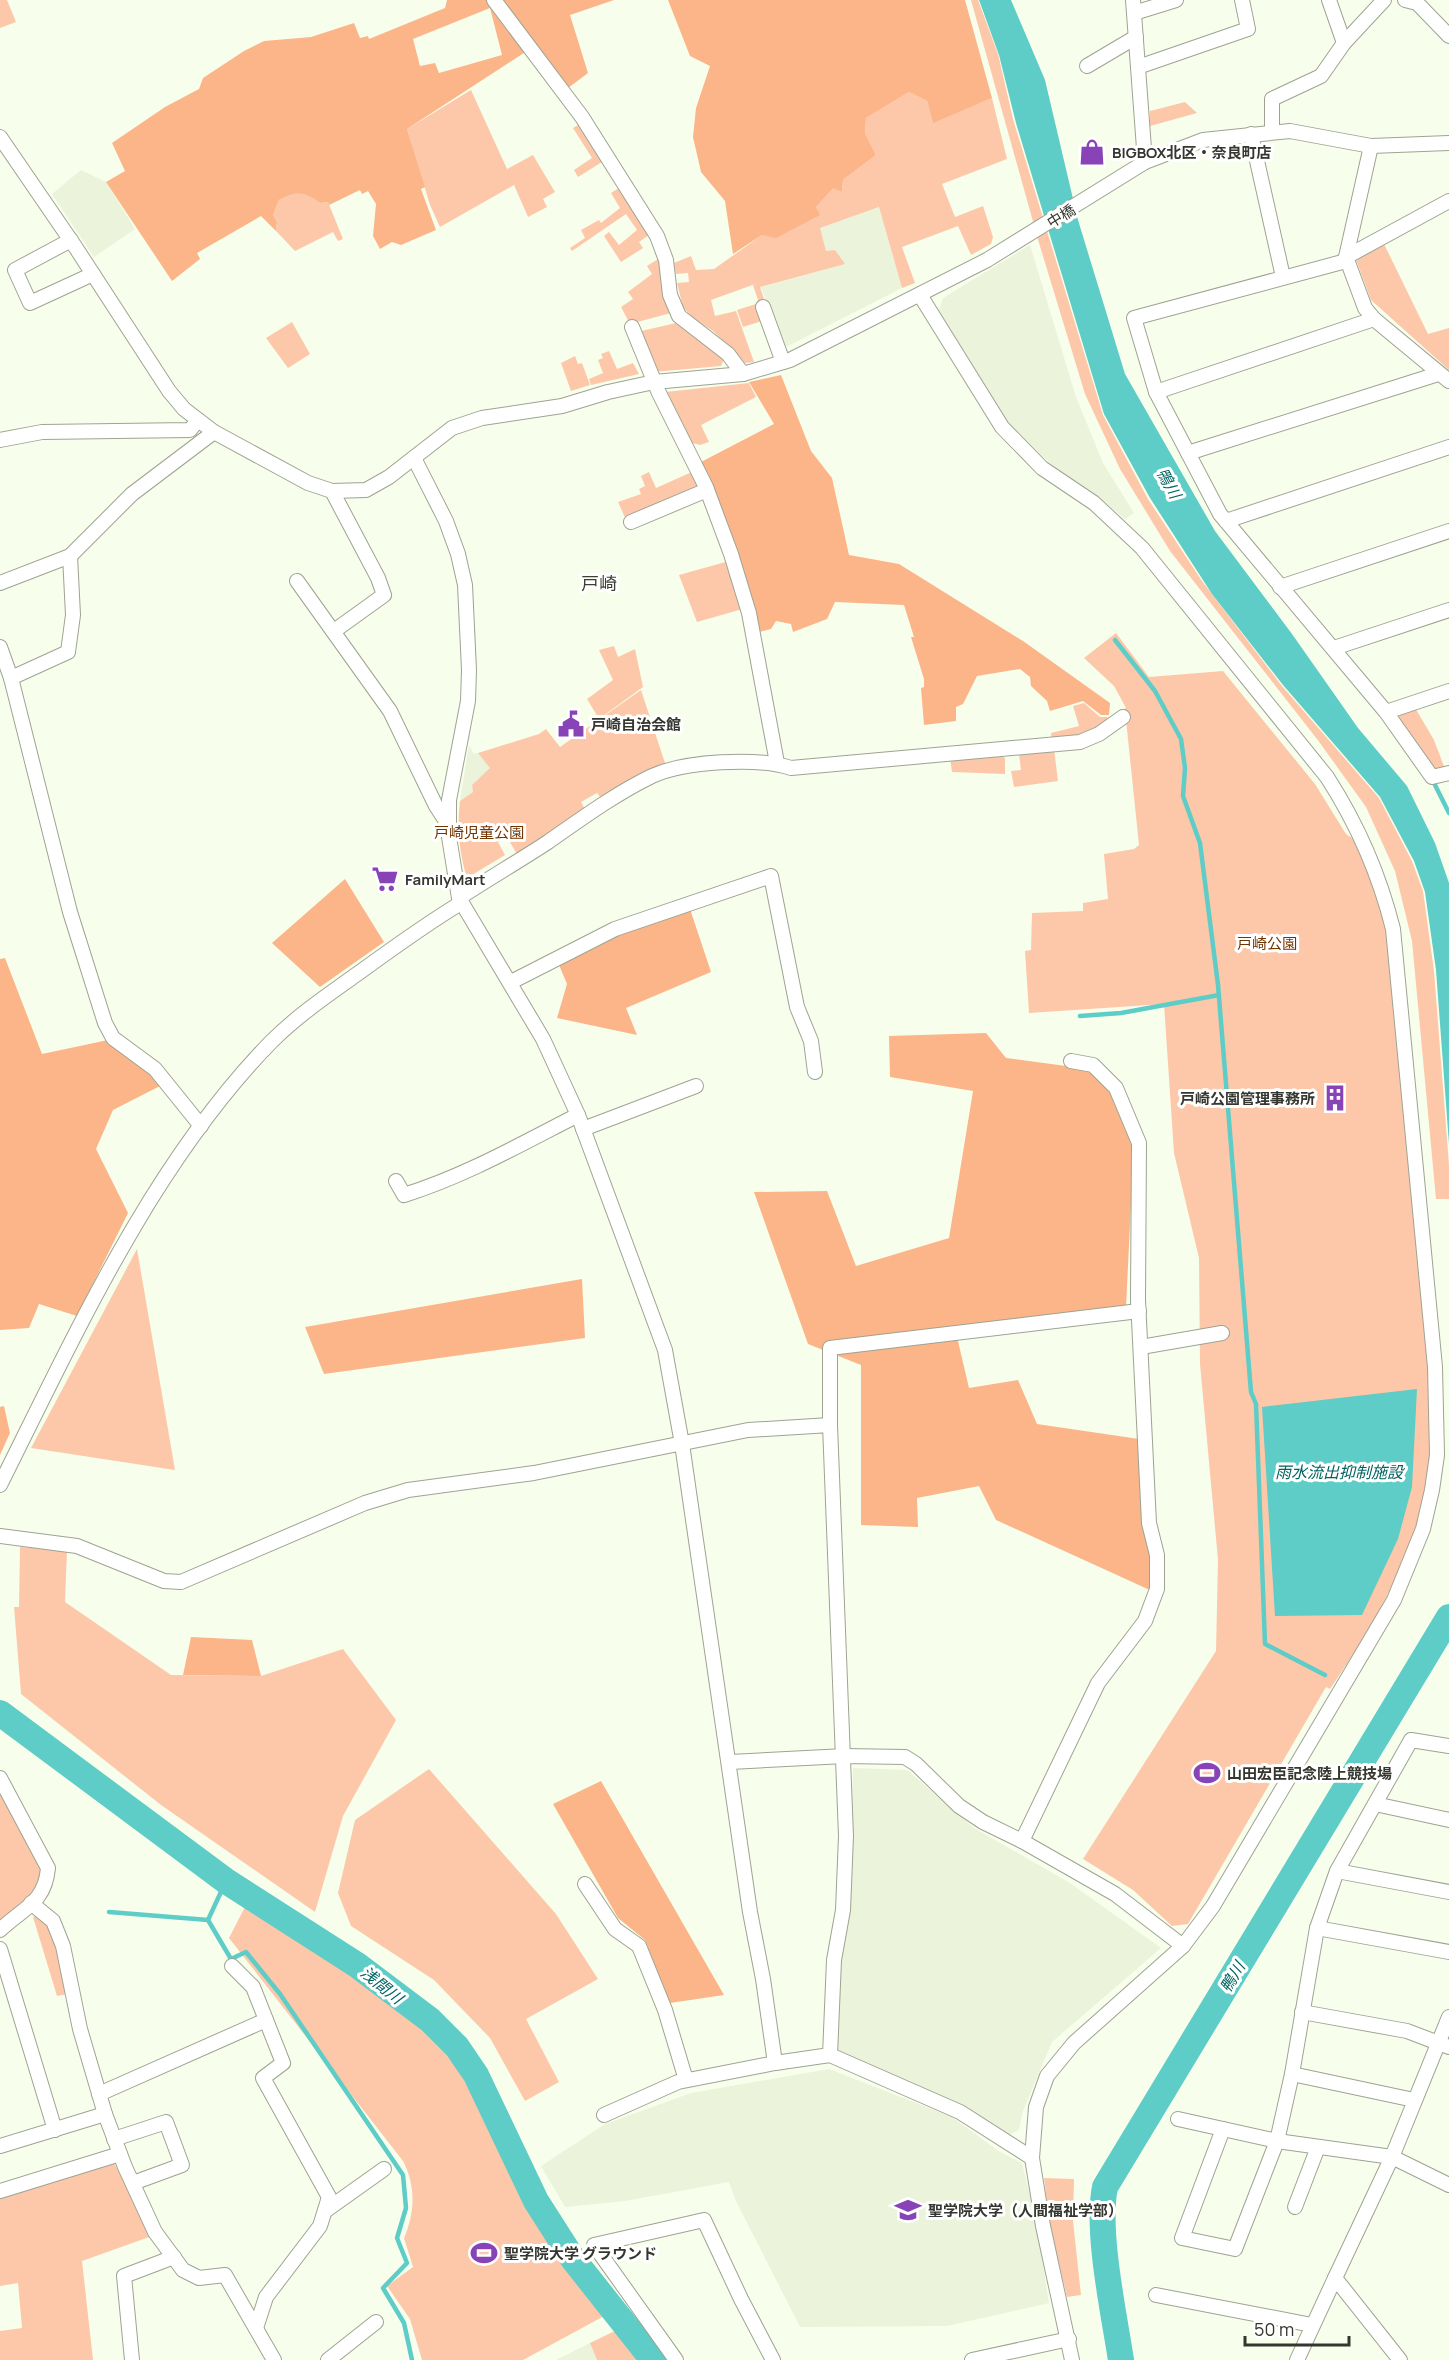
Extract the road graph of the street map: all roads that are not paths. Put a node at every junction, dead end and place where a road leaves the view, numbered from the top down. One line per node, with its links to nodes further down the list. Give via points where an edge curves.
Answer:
1 (494, 0): 29 (street, via 582,117 657,236 666,260 670,295 679,316 728,354)
2 (1176, 0): 7 (street)
3 (1242, 0): 12 (street, via 1248,29)
4 (1329, 0): 10 (street)
5 (1384, 0): 10 (street)
6 (1405, 0): 8 (street, via 1417,3)
7 (1134, 6): 9 (street)
8 (1449, 36)
9 (1136, 37): 11 (street); 12 (street)
10 (1344, 43): 13 (street, via 1321,76 1272,99)
11 (1087, 66)
12 (1138, 67): 18 (street)
13 (1272, 131): 14 (street, 中橋); 17 (street, 中橋)
14 (1251, 134): 18 (street, 中橋, via 1203,140); 23 (street)
15 (0, 137): 20 (street)
16 (1449, 143): 17 (street, 中橋)
17 (1371, 146): 21 (street)
18 (1145, 162): 24 (street, 中橋, via 1032,234)
19 (1449, 201): 21 (street)
20 (71, 240): 22 (street); 22 (street, via 15,270 30,303)
21 (1346, 259): 23 (street); 26 (street, via 1365,308)
22 (93, 274): 33 (street, via 169,391)
23 (1283, 277): 32 (street, via 1134,318)
24 (920, 295): 28 (street, 中橋); 87 (street, via 1002,427 1025,453 1094,503 1142,548 1327,777 1352,816 1373,862 1394,929 1435,1367 1437,1455 1428,1510 1394,1600 1213,1906)
25 (763, 308): 28 (street)
26 (1374, 320): 30 (street); 32 (street)
27 (632, 327): 31 (street)
28 (783, 362): 29 (street, 中橋)
29 (743, 374): 31 (street, 中橋)
30 (1444, 377): 37 (street)
31 (654, 382): 38 (street, 中橋, via 562,406 474,421 452,428); 39 (street)
32 (1156, 392): 37 (street)
33 (198, 420): 34 (street); 35 (street, via 190,430 42,432)
34 (214, 432): 40 (street, via 308,483); 44 (street, via 132,494)
35 (0, 440)
36 (1449, 447): 41 (street)
37 (1188, 453): 41 (street)
38 (414, 458): 40 (street, 中橋, via 366,490); 58 (street, via 446,521 465,585 468,700 449,800)
39 (707, 490): 42 (street); 56 (street, via 749,613)
40 (332, 491): 49 (street, via 384,595)
41 (1226, 521): 47 (street)
42 (631, 522)
43 (1449, 531): 47 (street)
44 (70, 556): 46 (street); 52 (street, via 73,615 68,652)
45 (297, 582): 49 (street)
46 (0, 583)
47 (1280, 587): 51 (street)
48 (1449, 610): 51 (street)
49 (334, 631): 58 (street, via 390,711)
50 (0, 647): 52 (street)
51 (1334, 648): 54 (street)
52 (11, 678): 65 (street, via 70,912 105,1023 113,1038 155,1069)
53 (1449, 691): 54 (street)
54 (1386, 712): 57 (street, via 1432,777)
55 (1123, 717): 56 (street, via 1089,740 1042,747 791,768)
56 (777, 763): 59 (street, via 739,761 681,767 653,776)
57 (1449, 773)
58 (449, 825): 59 (street)
59 (460, 901): 60 (street); 65 (street, via 306,1010 271,1043)
60 (511, 982): 62 (street, via 615,929 771,876 797,1007 811,1041); 64 (street, via 543,1039)
61 (1071, 1061): 67 (street, via 1093,1065 1116,1088 1139,1143)
62 (815, 1072)
63 (696, 1086): 64 (street)
64 (581, 1122): 66 (street, via 404,1195); 71 (street, via 665,1350)
65 (201, 1126): 72 (street, via 174,1162 115,1262)
66 (396, 1181)
67 (1139, 1311): 69 (street); 70 (street, via 830,1348)
68 (1222, 1333): 69 (street)
69 (1141, 1347): 80 (street, via 1149,1522 1157,1555 1157,1589 1144,1621 1098,1683)
70 (830, 1425): 71 (street, via 748,1430); 75 (street)
71 (682, 1444): 73 (street, via 534,1473 408,1490 365,1503 181,1582 164,1581 77,1546); 76 (street)
72 (0, 1485)
73 (0, 1536)
74 (1449, 1746): 78 (street, via 1411,1740)
75 (845, 1756): 76 (street); 80 (street, via 905,1757 959,1806); 95 (street, via 843,1910 834,1960)
76 (730, 1762): 96 (street)
77 (0, 1778): 84 (street, via 48,1868 42,1896)
78 (1375, 1804): 79 (street); 81 (street)
79 (1449, 1820)
80 (1022, 1841): 87 (street, via 1115,1894)
81 (1337, 1871): 83 (street); 85 (street)
82 (585, 1884): 98 (street, via 615,1929 639,1946 665,2010)
83 (1449, 1892)
84 (31, 1903): 86 (street); 99 (street, via 53,1921 63,1946 80,2029)
85 (1317, 1928): 89 (street); 91 (street)
86 (0, 1930)
87 (1183, 1946): 112 (street, via 1074,2043 1047,2076 1036,2107)
88 (0, 1949): 105 (street)
89 (1449, 1952)
90 (232, 1966): 93 (street, via 253,1987)
91 (1302, 2012): 94 (street, via 1407,2031); 97 (street)
92 (1449, 2017): 94 (street)
93 (266, 2020): 99 (street); 118 (street, via 283,2063 263,2078 329,2197)
94 (1444, 2044): 100 (street)
95 (830, 2055): 96 (street); 112 (street, via 960,2112)
96 (775, 2063): 98 (street)
97 (1292, 2074): 100 (street); 107 (street)
98 (686, 2080): 102 (street)
99 (99, 2094): 101 (street)
100 (1414, 2100): 111 (street)
101 (105, 2114): 105 (street); 106 (street)
102 (604, 2115)
103 (1178, 2119): 104 (street)
104 (1223, 2129): 107 (street); 107 (street, via 1182,2238 1235,2249)
105 (55, 2130): 108 (street)
106 (114, 2139): 110 (street); 114 (street, via 166,2121 182,2165)
107 (1277, 2141): 109 (street)
108 (0, 2146)
109 (1318, 2147): 111 (street); 117 (street)
110 (120, 2154): 114 (street); 116 (street)
111 (1392, 2157): 115 (street); 120 (street)
112 (1032, 2158): 125 (street, via 1042,2226)
113 (384, 2169): 118 (street)
114 (132, 2183): 119 (street, via 155,2232)
115 (1449, 2185)
116 (0, 2191)
117 (1295, 2207)
118 (325, 2211): 124 (street, via 307,2247 266,2297)
119 (174, 2257): 124 (street, via 183,2270 199,2278 225,2275); 127 (street, via 124,2276)
120 (1335, 2278): 123 (street); 135 (street)
121 (1156, 2295): 123 (street)
122 (376, 2322): 129 (street)
123 (1312, 2325): 134 (street)
124 (256, 2328): 128 (street)
125 (1069, 2339): 126 (street); 133 (street)
126 (994, 2358): 132 (street)
127 (132, 2360)
128 (274, 2360)
129 (328, 2360)
130 (676, 2360): 131 (street, via 594,2245 704,2220)
131 (773, 2360)
132 (972, 2360)
133 (1072, 2360)
134 (1297, 2360)
135 (1400, 2360)

